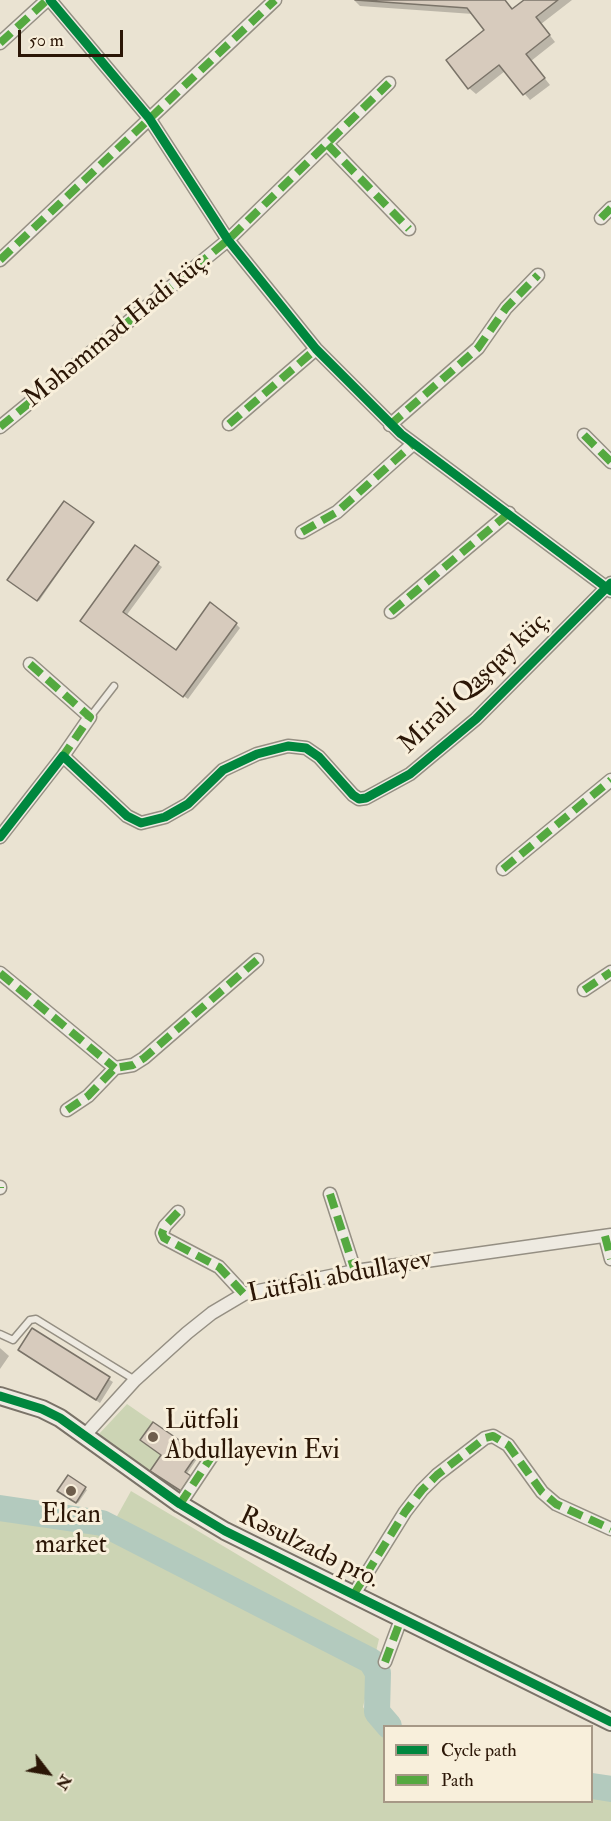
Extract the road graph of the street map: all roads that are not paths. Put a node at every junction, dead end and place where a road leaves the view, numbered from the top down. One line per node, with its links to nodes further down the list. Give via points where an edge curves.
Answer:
1 (49, 0): 3 (street); 5 (street)
2 (275, 0): 5 (street)
3 (0, 43)
4 (389, 82): 6 (street, Məhəmməd Hadi küç.)
5 (149, 118): 10 (street); 11 (street)
6 (328, 144): 9 (street); 10 (street, Məhəmməd Hadi küç.)
7 (611, 208): 8 (street)
8 (601, 218)
9 (409, 229)
10 (228, 240): 13 (street); 16 (street, Məhəmməd Hadi küç.)
11 (0, 260)
12 (538, 275): 15 (street, via 506,308 478,348)
13 (316, 349): 14 (street); 15 (street)
14 (229, 424)
15 (390, 424): 18 (street)
16 (0, 427)
17 (584, 435): 19 (street)
18 (413, 444): 20 (street); 21 (street, via 337,512)
19 (611, 462)
20 (508, 513): 22 (street); 23 (street)
21 (302, 532)
22 (609, 587): 27 (street, Mirəli Qaşqay küç., via 476,719 411,774 366,798 352,795 306,748 288,746 257,754 224,770 188,804 165,817 141,823 127,816)
23 (391, 612)
24 (30, 664): 26 (street)
25 (114, 686): 26 (lane)
26 (90, 717): 27 (street)
27 (63, 756): 29 (street)
28 (611, 780): 30 (street)
29 (0, 837)
30 (503, 869)
31 (257, 960): 35 (street, via 144,1058 133,1065)
32 (611, 972): 34 (street)
33 (0, 973): 35 (street)
34 (584, 990)
35 (114, 1068): 36 (street, via 88,1096)
36 (67, 1110)
37 (330, 1194): 41 (street)
38 (178, 1212): 42 (street, via 165,1226 164,1238 219,1267)
39 (608, 1235): 40 (street); 41 (street, Lütfəli abdullayev)
40 (611, 1259)
41 (355, 1271): 42 (street, Lütfəli abdullayev)
42 (244, 1294): 44 (street, Lütfəli abdullayev, via 212,1313)
43 (0, 1334): 44 (lane, via 13,1340 30,1320 36,1319)
44 (135, 1380): 46 (street, Lütfəli abdullayev)
45 (0, 1396): 46 (street, Rəsulzadə pro., via 42,1409)
46 (85, 1435): 48 (street, Rəsulzadə pro.)
47 (212, 1456): 48 (street)
48 (180, 1504): 50 (street, Rəsulzadə pro., via 225,1531)
49 (611, 1529): 50 (street, via 556,1504 542,1492 508,1445 493,1437 485,1438 422,1490)
50 (354, 1594): 51 (street, Rəsulzadə pro.)
51 (401, 1618): 52 (street); 53 (street, Rəsulzadə pro.)
52 (385, 1662)
53 (611, 1722)

